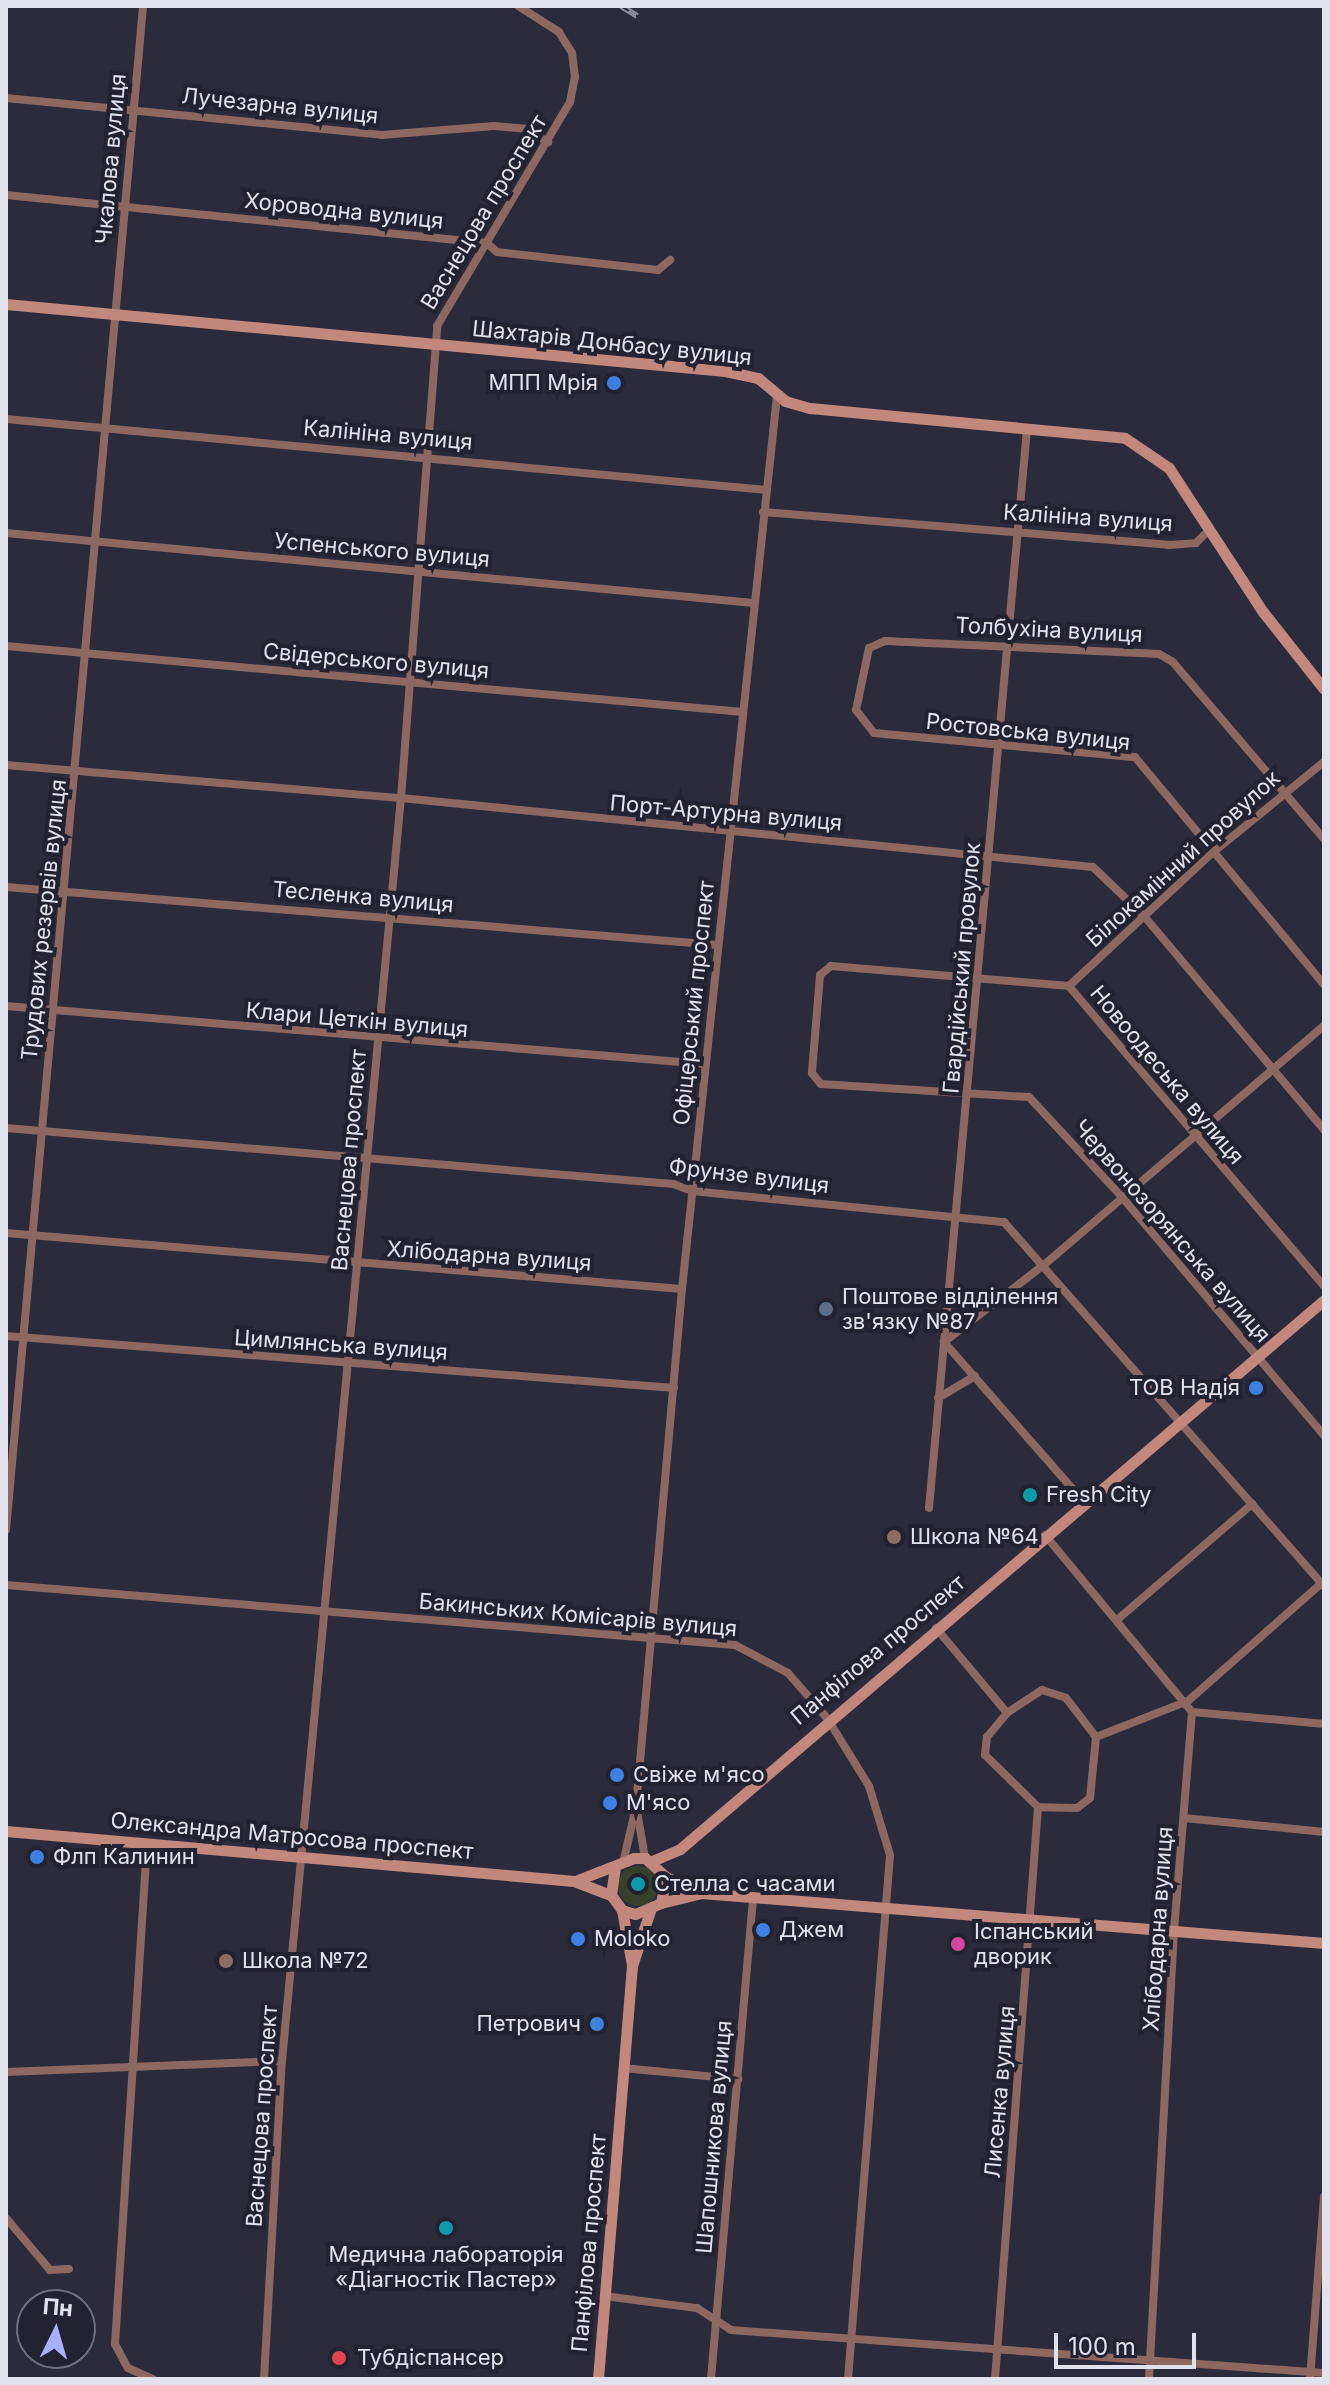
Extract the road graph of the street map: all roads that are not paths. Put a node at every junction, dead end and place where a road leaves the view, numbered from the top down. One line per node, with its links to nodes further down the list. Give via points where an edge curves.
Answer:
1 (143, 6): 4 (street, Чкалова вулиця)
2 (518, 6): 5 (street, Васнецова проспект, via 559,32 572,53 570,102)
3 (6, 98): 4 (street, Лучезарна вулиця)
4 (134, 109): 5 (street, Лучезарна вулиця, via 382,135 494,126 526,129); 7 (street, Чкалова вулиця)
5 (548, 142): 8 (street, Васнецова проспект)
6 (6, 195): 7 (street, Хороводна вулиця)
7 (125, 207): 8 (street, Хороводна вулиця); 11 (street, Чкалова вулиця)
8 (487, 243): 9 (street, Хороводна вулиця, via 497,252 658,270); 12 (street, Васнецова проспект, via 437,326)
9 (670, 260)
10 (6, 304): 11 (main road, Шахтарів Донбасу вулиця)
11 (115, 314): 12 (main road, Шахтарів Донбасу вулиця); 15 (street, Трудових резервів вулиця)
12 (437, 344): 13 (main road, Шахтарів Донбасу вулиця, via 742,373 758,378); 17 (street, Васнецова проспект)
13 (777, 396): 16 (main road, Шахтарів Донбасу вулиця, via 810,408); 18 (street, Офіцерський проспект)
14 (6, 419): 15 (street, Калініна вулиця)
15 (105, 429): 17 (street, Калініна вулиця); 23 (street, Трудових резервів вулиця)
16 (1027, 430): 20 (main road, Шахтарів Донбасу вулиця, via 1135,442 1169,468); 22 (street, Гвардійський провулок)
17 (428, 459): 18 (street, Калініна вулиця); 24 (street, Васнецова проспект)
18 (766, 490): 19 (street, Офіцерський проспект)
19 (763, 512): 22 (street, Калініна вулиця); 25 (street, Офіцерський проспект)
20 (1209, 530): 22 (street, Калініна вулиця, via 1187,545); 31 (main road, via 1263,612)
21 (6, 533): 23 (street, Успенського вулиця)
22 (1017, 534): 26 (street, Гвардійський провулок)
23 (96, 541): 24 (street, Успенського вулиця); 28 (street, Трудових резервів вулиця)
24 (419, 571): 25 (street, Успенського вулиця); 29 (street, Васнецова проспект)
25 (754, 603): 32 (street, Офіцерський проспект)
26 (1007, 644): 30 (street, Толбухіна вулиця, via 885,641 869,648); 33 (street, Гвардійський провулок); 37 (street, Толбухіна вулиця, via 1166,657)
27 (6, 646): 28 (street, Свідерського вулиця)
28 (87, 655): 29 (street, Свідерського вулиця); 36 (street, Трудових резервів вулиця)
29 (410, 681): 32 (street, Свідерського вулиця); 38 (street, Васнецова проспект)
30 (860, 682): 33 (street, Ростовська вулиця, via 856,710 874,733)
31 (1324, 689)
32 (743, 712): 39 (street, Офіцерський проспект)
33 (998, 746): 41 (street, Гвардійський провулок); 42 (street, Ростовська вулиця, via 1135,757)
34 (1324, 762): 37 (street, Білокамінний провулок)
35 (6, 765): 36 (street, Порт-Артурна вулиця)
36 (76, 771): 38 (street, Порт-Артурна вулиця); 44 (street, Трудових резервів вулиця)
37 (1285, 792): 40 (street, Толбухіна вулиця); 42 (street, Білокамінний провулок)
38 (401, 798): 39 (street, Порт-Артурна вулиця); 45 (street, Васнецова проспект)
39 (731, 833): 41 (street, Порт-Артурна вулиця); 47 (street, Офіцерський проспект)
40 (1324, 839)
41 (989, 854): 46 (street, Порт-Артурна вулиця, via 1093,867); 48 (street, Гвардійський провулок)
42 (1211, 854): 46 (street, Білокамінний провулок); 49 (street, Ростовська вулиця)
43 (6, 887): 44 (street, Тесленка вулиця)
44 (67, 892): 45 (street, Тесленка вулиця); 52 (street, Трудових резервів вулиця)
45 (388, 916): 47 (street, Тесленка вулиця); 54 (street, Васнецова проспект)
46 (1144, 916): 50 (street, Білокамінний провулок); 56 (street, Порт-Артурна вулиця)
47 (718, 945): 55 (street, Офіцерський проспект)
48 (979, 977): 50 (street, Новоодеська вулиця); 57 (street, Гвардійський провулок); 57 (street, Новоодеська вулиця, via 831,966 820,975 812,1073 821,1084)
49 (1324, 985)
50 (1069, 986): 61 (street, Новоодеська вулиця)
51 (6, 1006): 52 (street, Клари Цеткін вулиця)
52 (53, 1010): 54 (street, Клари Цеткін вулиця); 60 (street, Трудових резервів вулиця)
53 (1324, 1026): 56 (street)
54 (379, 1041): 55 (street, Клари Цеткін вулиця); 62 (street, Васнецова проспект)
55 (705, 1064): 63 (street, Офіцерський проспект)
56 (1272, 1070): 59 (street, Порт-Артурна вулиця); 61 (street)
57 (969, 1094): 64 (street, Червонозорянська вулиця, via 1029,1097); 65 (street, Гвардійський провулок)
58 (6, 1128): 60 (street, Фрунзе вулиця)
59 (1324, 1130)
60 (42, 1132): 62 (street, Фрунзе вулиця); 67 (street, Трудових резервів вулиця)
61 (1192, 1136): 64 (street); 70 (street, Новоодеська вулиця)
62 (367, 1160): 63 (street, Фрунзе вулиця, via 673,1184); 68 (street, Васнецова проспект)
63 (692, 1191): 65 (street, Фрунзе вулиця); 71 (street, Офіцерський проспект)
64 (1121, 1196): 69 (street); 76 (street, Червонозорянська вулиця)
65 (957, 1216): 69 (street, Фрунзе вулиця, via 1010,1224); 75 (street, Гвардійський провулок)
66 (6, 1233): 67 (street, Хлібодарна вулиця)
67 (33, 1235): 68 (street, Хлібодарна вулиця); 74 (street, Трудових резервів вулиця)
68 (358, 1264): 71 (street, Хлібодарна вулиця); 77 (street, Васнецова проспект)
69 (1045, 1264): 75 (street); 81 (street, Фрунзе вулиця)
70 (1324, 1286)
71 (682, 1289): 79 (street, Офіцерський проспект)
72 (1324, 1300): 76 (main road, Панфілова проспект)
73 (6, 1336): 74 (street, Цимлянська вулиця)
74 (23, 1337): 77 (street, Цимлянська вулиця); 86 (street, Трудових резервів вулиця)
75 (944, 1342): 78 (street); 80 (street, Гвардійський провулок)
76 (1255, 1355): 81 (main road, Панфілова проспект); 82 (street, Червонозорянська вулиця)
77 (346, 1365): 79 (street, Цимлянська вулиця); 90 (street, Васнецова проспект)
78 (975, 1376): 80 (street); 83 (street)
79 (674, 1388): 93 (street, Офіцерський проспект)
80 (938, 1398): 85 (street, Гвардійський провулок)
81 (1180, 1421): 83 (main road, Панфілова проспект); 84 (street, Фрунзе вулиця)
82 (1324, 1435)
83 (1084, 1502): 87 (main road, Панфілова проспект)
84 (1252, 1504): 88 (street, Фрунзе вулиця); 91 (street)
85 (929, 1508)
86 (6, 1530)
87 (1045, 1535): 91 (street, Хлібодарна вулиця); 92 (main road, Панфілова проспект)
88 (1323, 1583): 94 (street)
89 (6, 1585): 90 (street, Бакинських Комісарів вулиця)
90 (323, 1611): 93 (street, Бакинських Комісарів вулиця); 107 (street, Васнецова проспект)
91 (1118, 1619): 94 (street, Хлібодарна вулиця)
92 (935, 1627): 96 (street); 97 (main road, Панфілова проспект)
93 (650, 1637): 97 (street, Бакинських Комісарів вулиця, via 755,1650 788,1673); 100 (street, Офіцерський проспект)
94 (1188, 1701): 95 (street, Хлібодарна вулиця); 99 (street)
95 (1192, 1712): 98 (street); 102 (street, Хлібодарна вулиця)
96 (1007, 1713): 99 (street, via 1034,1692 1055,1692); 101 (street, via 987,1737 985,1755)
97 (827, 1718): 106 (main road, Панфілова проспект); 116 (street, Бакинських Комісарів вулиця, via 869,1786 890,1855)
98 (1324, 1724)
99 (1096, 1737): 101 (street, via 1088,1802 1077,1808)
100 (636, 1807): 108 (street); 109 (street)
101 (1038, 1807): 119 (street, Лисенка вулиця)
102 (1184, 1818): 104 (street); 120 (street, Хлібодарна вулиця)
103 (6, 1831): 105 (main road, Олександра Матросова проспект)
104 (1324, 1832)
105 (147, 1844): 107 (main road, Олександра Матросова проспект); 124 (street)
106 (680, 1849): 108 (main road, Панфілова проспект); 110 (main road, Панфілова проспект)
107 (300, 1857): 111 (main road, Олександра Матросова проспект); 123 (street, Васнецова проспект)
108 (648, 1860): 109 (main road); 110 (main road)
109 (619, 1865): 111 (main road); 113 (main road)
110 (666, 1877): 112 (main road); 115 (main road)
111 (574, 1881): 113 (main road)
112 (701, 1893): 114 (main road); 115 (main road)
113 (611, 1895): 117 (main road)
114 (753, 1898): 116 (main road); 127 (street, Шапошникова вулиця)
115 (661, 1903): 118 (main road)
116 (887, 1908): 119 (main road); 133 (street, Бакинських Комісарів вулиця)
117 (622, 1910): 118 (main road); 122 (main road, Панфілова проспект)
118 (650, 1911): 122 (main road, Панфілова проспект)
119 (1033, 1920): 120 (main road); 134 (street, Лисенка вулиця)
120 (1174, 1931): 121 (main road); 135 (street, Хлібодарна вулиця)
121 (1324, 1943)
122 (632, 1966): 125 (main road, Панфілова проспект)
123 (282, 2061): 124 (street); 139 (street, Васнецова проспект)
124 (130, 2066): 126 (street); 138 (street, via 115,2344 128,2368)
125 (623, 2068): 127 (street); 131 (main road, Панфілова проспект)
126 (6, 2072)
127 (738, 2079): 132 (street, Шапошникова вулиця)
128 (1324, 2197): 137 (street)
129 (6, 2218): 130 (street, via 50,2270)
130 (69, 2269)
131 (604, 2296): 132 (street, via 697,2308); 140 (main road, Панфілова проспект)
132 (716, 2320): 133 (street, via 731,2330); 141 (street, Шапошникова вулиця)
133 (852, 2339): 134 (street); 142 (street, Бакинських Комісарів вулиця)
134 (997, 2349): 135 (street); 143 (street, Лисенка вулиця)
135 (1150, 2361): 137 (street); 144 (street, Хлібодарна вулиця)
136 (1324, 2373): 137 (street)
137 (1310, 2376)
138 (153, 2379)
139 (264, 2379)
140 (598, 2379)
141 (711, 2379)
142 (848, 2379)
143 (995, 2379)
144 (1149, 2379)

